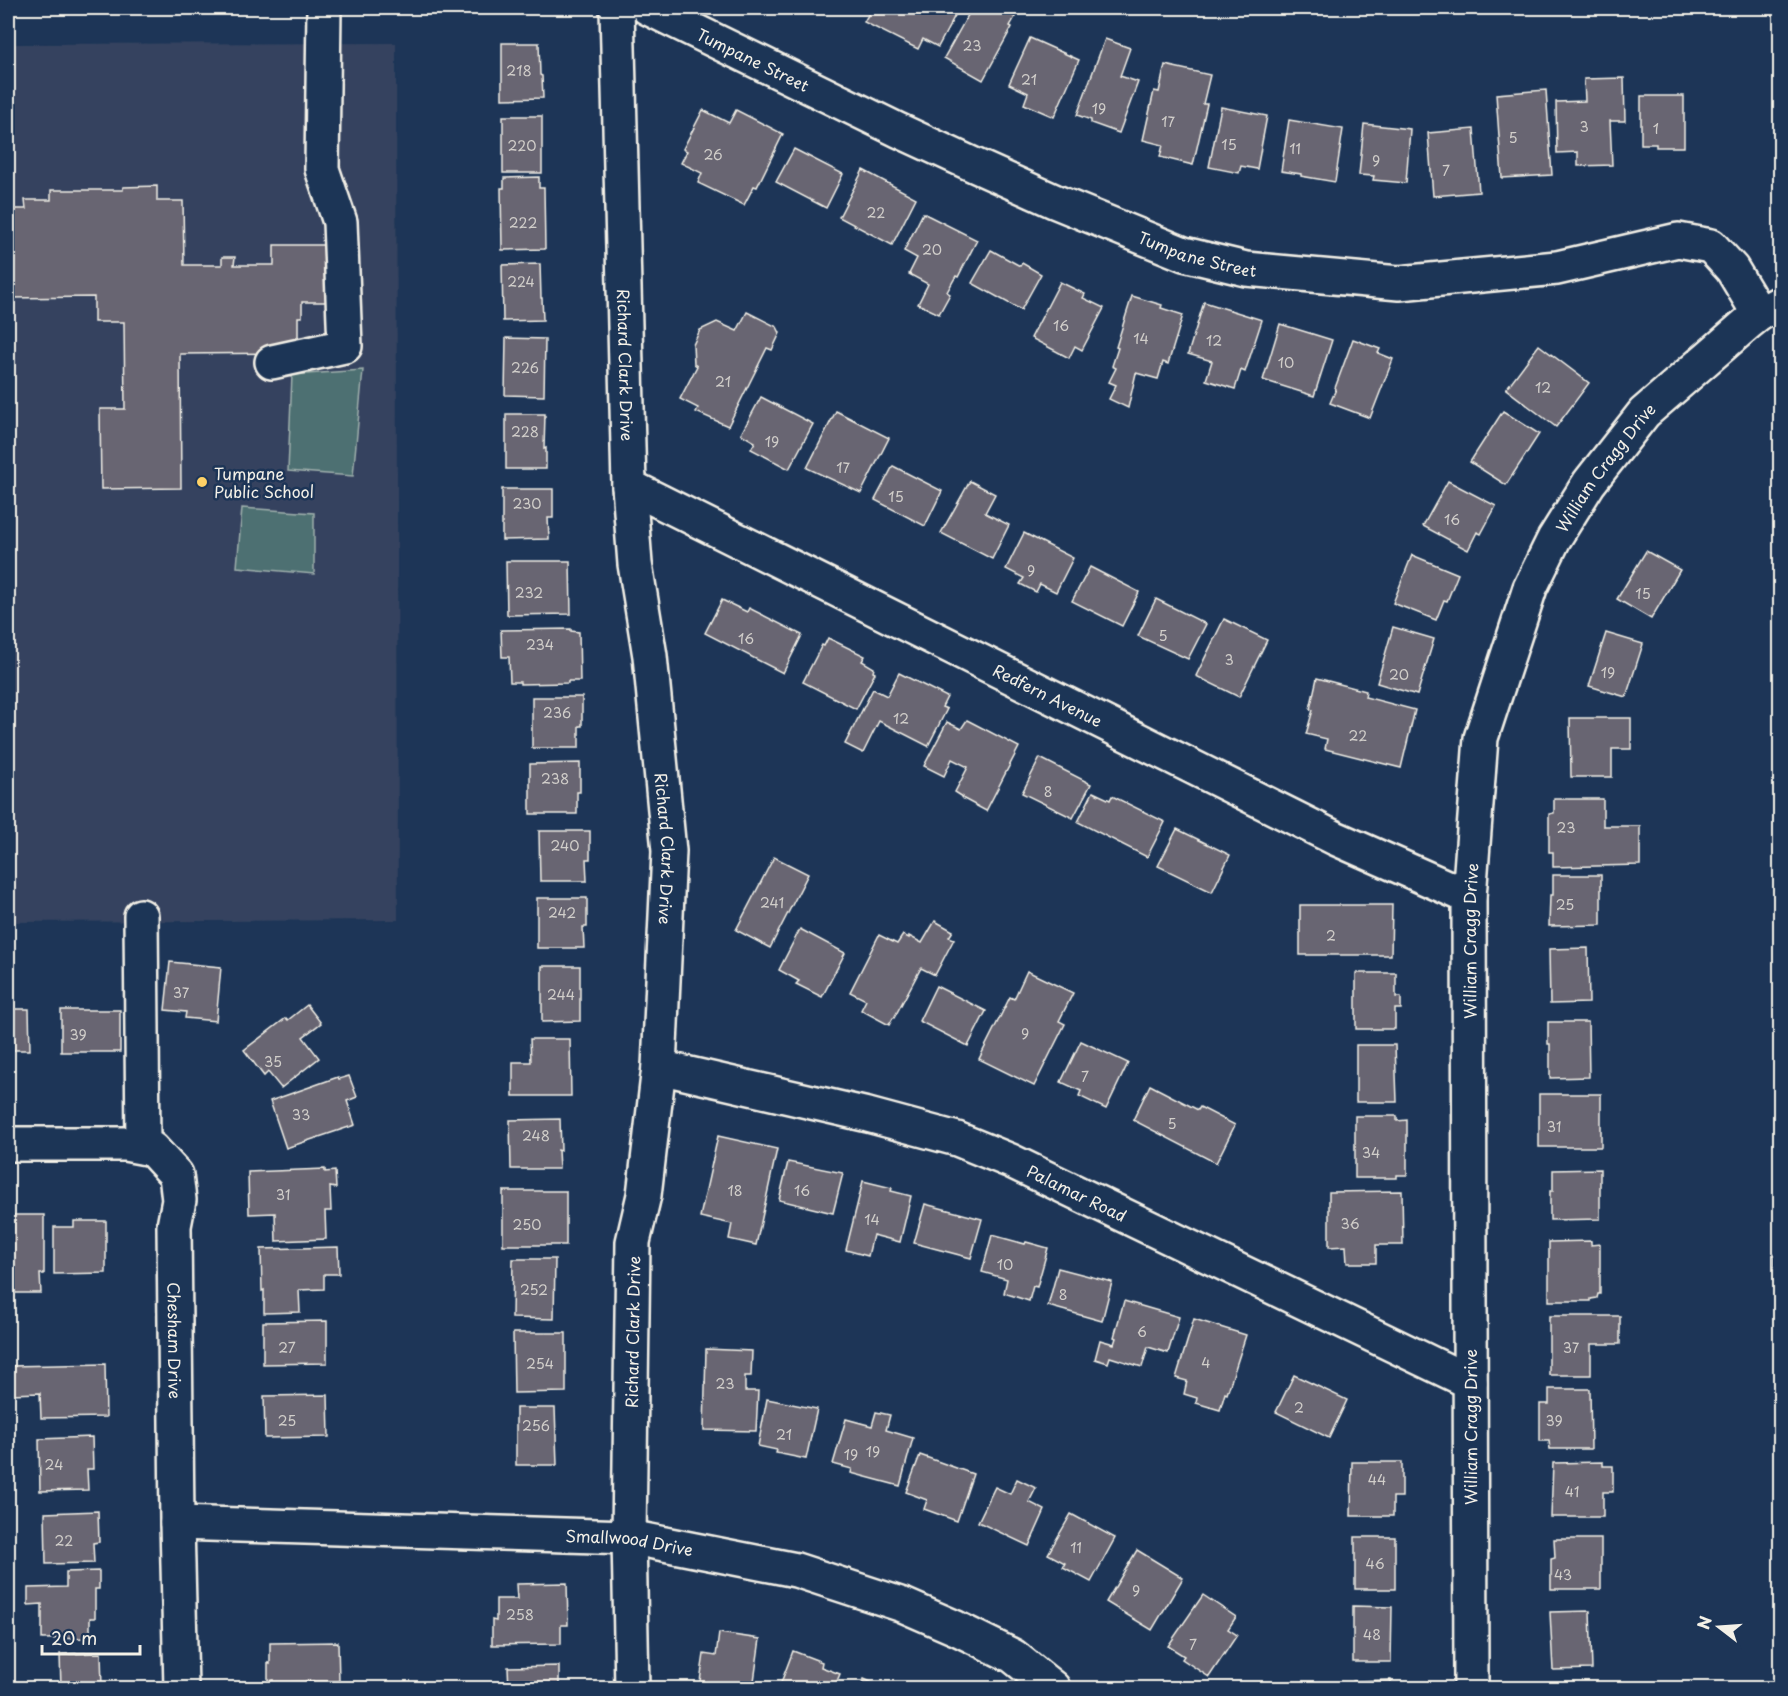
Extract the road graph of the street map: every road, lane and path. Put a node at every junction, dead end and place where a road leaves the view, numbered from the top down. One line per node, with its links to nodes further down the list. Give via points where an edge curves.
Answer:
1 (324, 8): 5 (street, via 322,169 340,222 345,346)
2 (617, 8): 6 (street, Richard Clark Drive)
3 (648, 8): 4 (street, Tumpane Street, via 974,165 1184,254 1246,269 1399,283 1557,268 1678,240 1711,246)
4 (1770, 309): 7 (street, William Cragg Drive, via 1723,343 1644,413 1589,483 1554,539 1530,588 1480,738)
5 (272, 362)
6 (629, 486): 7 (street, Redfern Avenue, via 1335,838); 9 (street, Richard Clark Drive, via 634,564 650,656 669,851)
7 (1469, 897): 12 (street, William Cragg Drive)
8 (141, 916): 11 (street)
9 (659, 1067): 12 (street, Palamar Road, via 957,1139 1011,1161); 14 (street, Richard Clark Drive, via 644,1195 633,1242)
10 (8, 1144): 11 (street)
11 (143, 1147): 13 (street, Chesham Drive, via 152,1149 176,1175 179,1200 174,1226)
12 (1470, 1382): 18 (street, William Cragg Drive)
13 (177, 1522): 14 (street, Smallwood Drive); 15 (street, Chesham Drive)
14 (629, 1536): 16 (street, Richard Clark Drive); 17 (street, Smallwood Drive, via 796,1570 903,1605 1013,1656)
15 (181, 1689)
16 (632, 1689)
17 (1053, 1689)
18 (1471, 1689)

